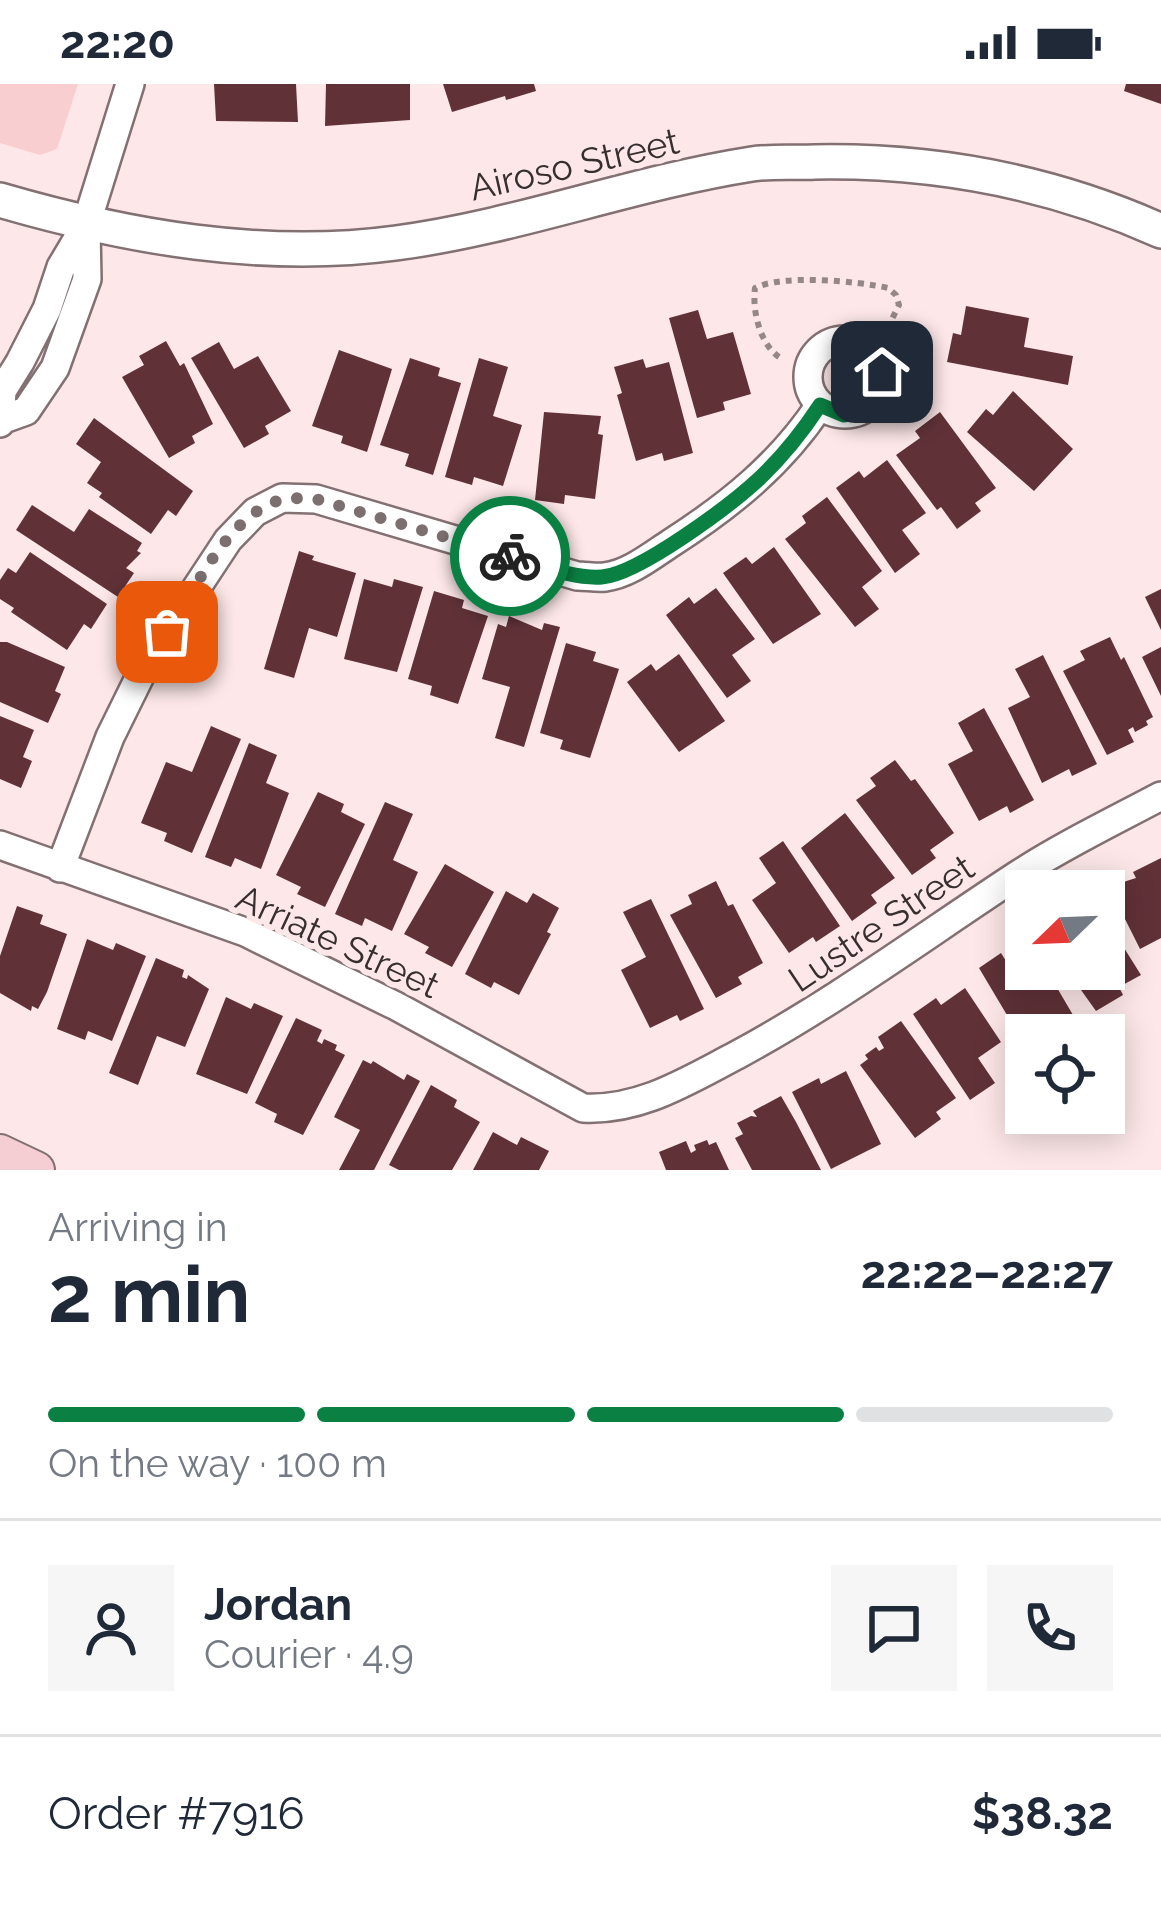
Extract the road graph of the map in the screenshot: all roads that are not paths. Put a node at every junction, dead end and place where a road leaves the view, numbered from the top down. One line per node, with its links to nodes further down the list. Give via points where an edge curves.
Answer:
1 (130, 84): 3 (street)
2 (0, 200): 3 (street, Airoso Street)
3 (86, 225): 4 (street, Airoso Street, via 241,248 395,244 526,220 688,176 849,161 1045,188); 6 (street, via 2,391)
4 (1161, 231)
5 (820, 405): 9 (street, via 759,479 651,556 605,577 577,576 316,499 282,498 255,512 145,666)
6 (1, 422)
7 (1161, 796): 10 (street, Lustre Street, via 1020,873 844,994)
8 (0, 845): 9 (street, Arriate Street)
9 (60, 868): 10 (street, Arriate Street, via 245,932 583,1108)
10 (637, 1103)
11 (0, 1153): 12 (main road)
12 (36, 1170)

